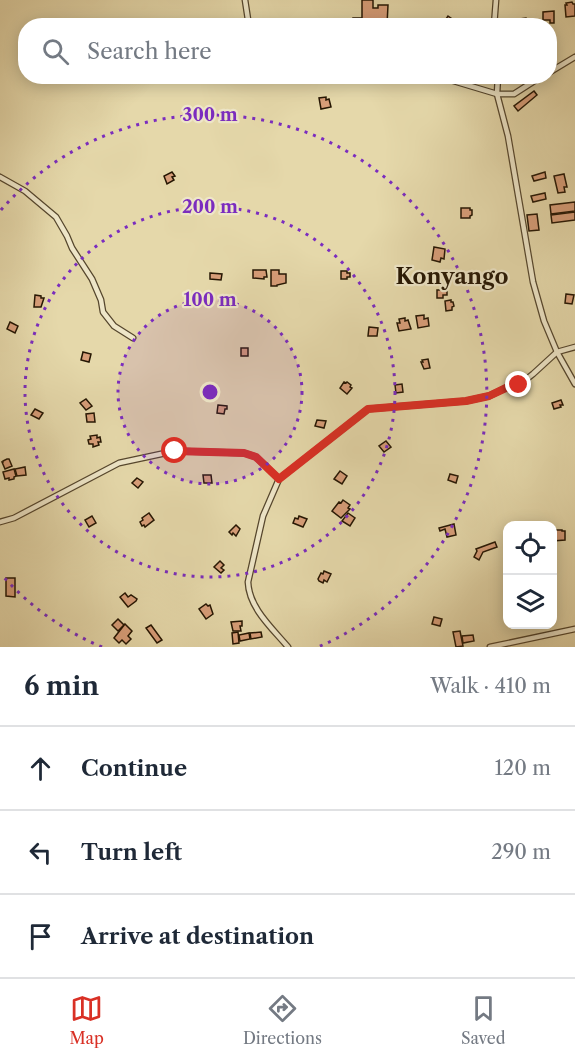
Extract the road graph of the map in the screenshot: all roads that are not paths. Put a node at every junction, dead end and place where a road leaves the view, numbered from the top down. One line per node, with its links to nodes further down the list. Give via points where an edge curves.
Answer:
1 (245, 0): 3 (street)
2 (496, 0): 4 (street)
3 (248, 18)
4 (495, 18)
5 (575, 57): 6 (street)
6 (557, 67)
7 (464, 84): 10 (street)
8 (498, 84): 10 (street)
9 (530, 84): 10 (street, via 514,94)
10 (497, 94): 14 (street, via 534,282)
11 (0, 177): 12 (street, via 25,191 56,217 92,279 103,312 114,326)
12 (133, 338)
13 (575, 347): 14 (street)
14 (557, 352): 15 (street); 16 (street, via 519,385 489,396 368,409)
15 (575, 384)
16 (279, 479): 17 (street, via 256,457 244,453 175,451 119,463); 19 (street, via 262,516 249,593 255,607)
17 (0, 522)
18 (575, 629): 20 (street)
19 (288, 647)
20 (490, 647)

